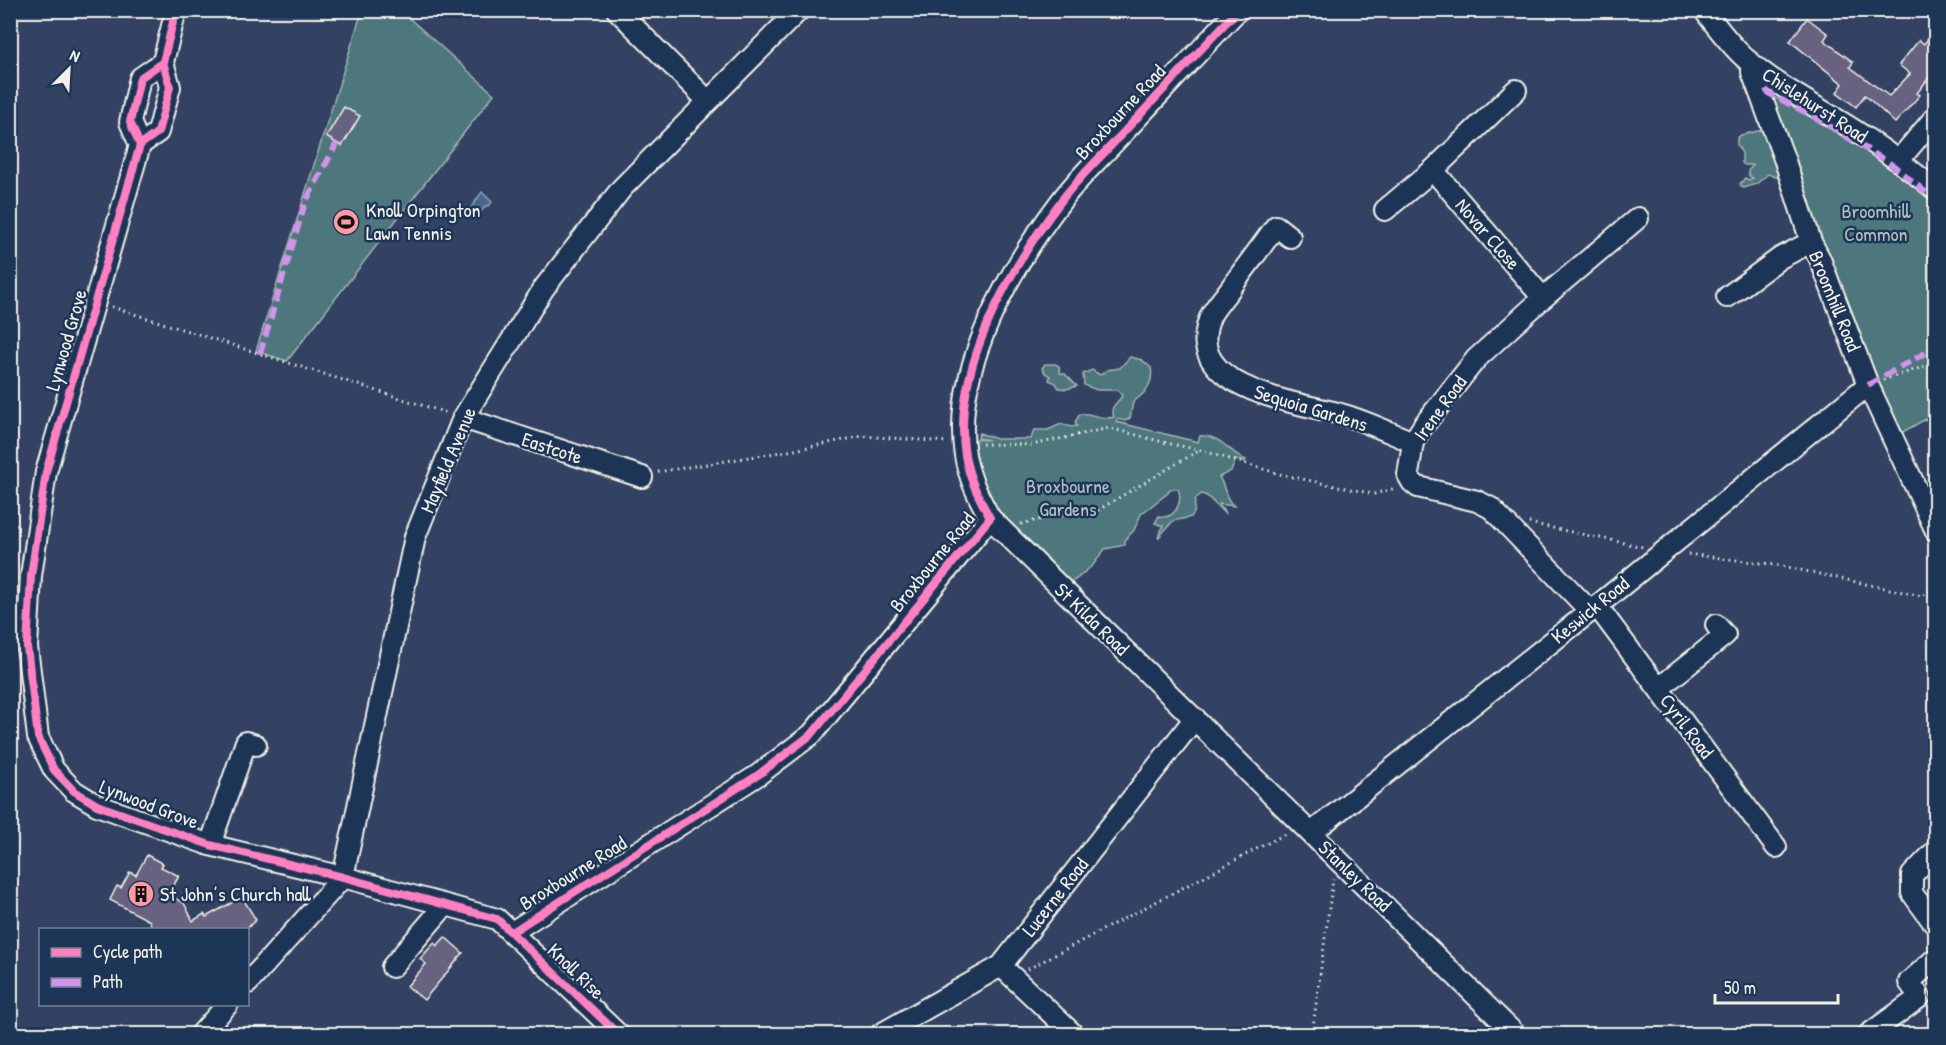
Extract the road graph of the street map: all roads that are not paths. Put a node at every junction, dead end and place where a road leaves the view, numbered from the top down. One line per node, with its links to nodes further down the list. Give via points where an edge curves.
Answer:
1 (176, 10): 6 (street, Lynwood Grove)
2 (617, 10): 9 (street)
3 (799, 10): 9 (street, Mayfield Avenue)
4 (1238, 10): 25 (street, Broxbourne Road, via 1062,200 999,300 980,342 964,420 971,481)
5 (1704, 10): 7 (street, Chislehurst Road)
6 (163, 62): 11 (street, Lynwood Grove, via 170,87 158,132); 11 (street, via 140,78 130,122)
7 (1753, 65): 12 (street, Chislehurst Road); 18 (street, Broomhill Road, via 1752,72)
8 (1516, 90): 13 (street)
9 (708, 101): 22 (street, Mayfield Avenue, via 622,188 544,288)
10 (1935, 116): 12 (street)
11 (140, 145): 33 (street, Lynwood Grove, via 46,472 30,576 27,647 38,737 54,770 74,791 97,805)
12 (1899, 160): 14 (street, Chislehurst Road)
13 (1433, 170): 15 (street); 20 (street, Novar Close)
14 (1935, 190)
15 (1385, 210)
16 (1638, 218): 20 (street, Irene Road)
17 (1290, 237): 23 (street, Sequoia Gardens, via 1276,226 1212,315 1208,354 1223,374 1243,386 1346,415)
18 (1811, 242): 19 (street, via 1780,258); 21 (street, Broomhill Road)
19 (1727, 297)
20 (1543, 298): 23 (street, Irene Road, via 1476,359)
21 (1868, 385): 26 (street, Broomhill Road); 27 (street, Keswick Road)
22 (462, 418): 24 (street, Eastcote); 36 (street, Mayfield Avenue, via 415,537)
23 (1413, 442): 27 (street, Irene Road, via 1408,475 1412,482 1491,508)
24 (642, 477)
25 (990, 518): 30 (street, St Kilda Road); 39 (street, Broxbourne Road, via 812,734 758,776)
26 (1935, 531)
27 (1593, 608): 29 (street, Cyril Road); 32 (street, Keswick Road)
28 (1716, 625): 29 (street, via 1725,635)
29 (1659, 688): 34 (street, Cyril Road)
30 (1195, 718): 32 (street, Stanley Road); 42 (street, Lucerne Road)
31 (256, 746): 33 (street, via 246,742)
32 (1307, 829): 49 (street, Stanley Road)
33 (210, 845): 36 (street, Lynwood Grove)
34 (1776, 847)
35 (1935, 850): 38 (street, via 1912,875 1912,893)
36 (343, 877): 37 (street, Lynwood Grove); 43 (street, Mayfield Avenue)
37 (445, 905): 39 (street, Lynwood Grove, via 498,919); 41 (street)
38 (1935, 926)
39 (512, 932): 46 (street, Knoll Rise)
40 (1935, 958): 50 (street, via 1909,982 1920,997)
41 (392, 967)
42 (1007, 971): 47 (street, Lucerne Road); 48 (street)
43 (249, 982)
44 (227, 1006): 45 (street)
45 (201, 1035)
46 (618, 1035)
47 (881, 1035)
48 (1072, 1035)
49 (1515, 1035)
50 (1869, 1035)

